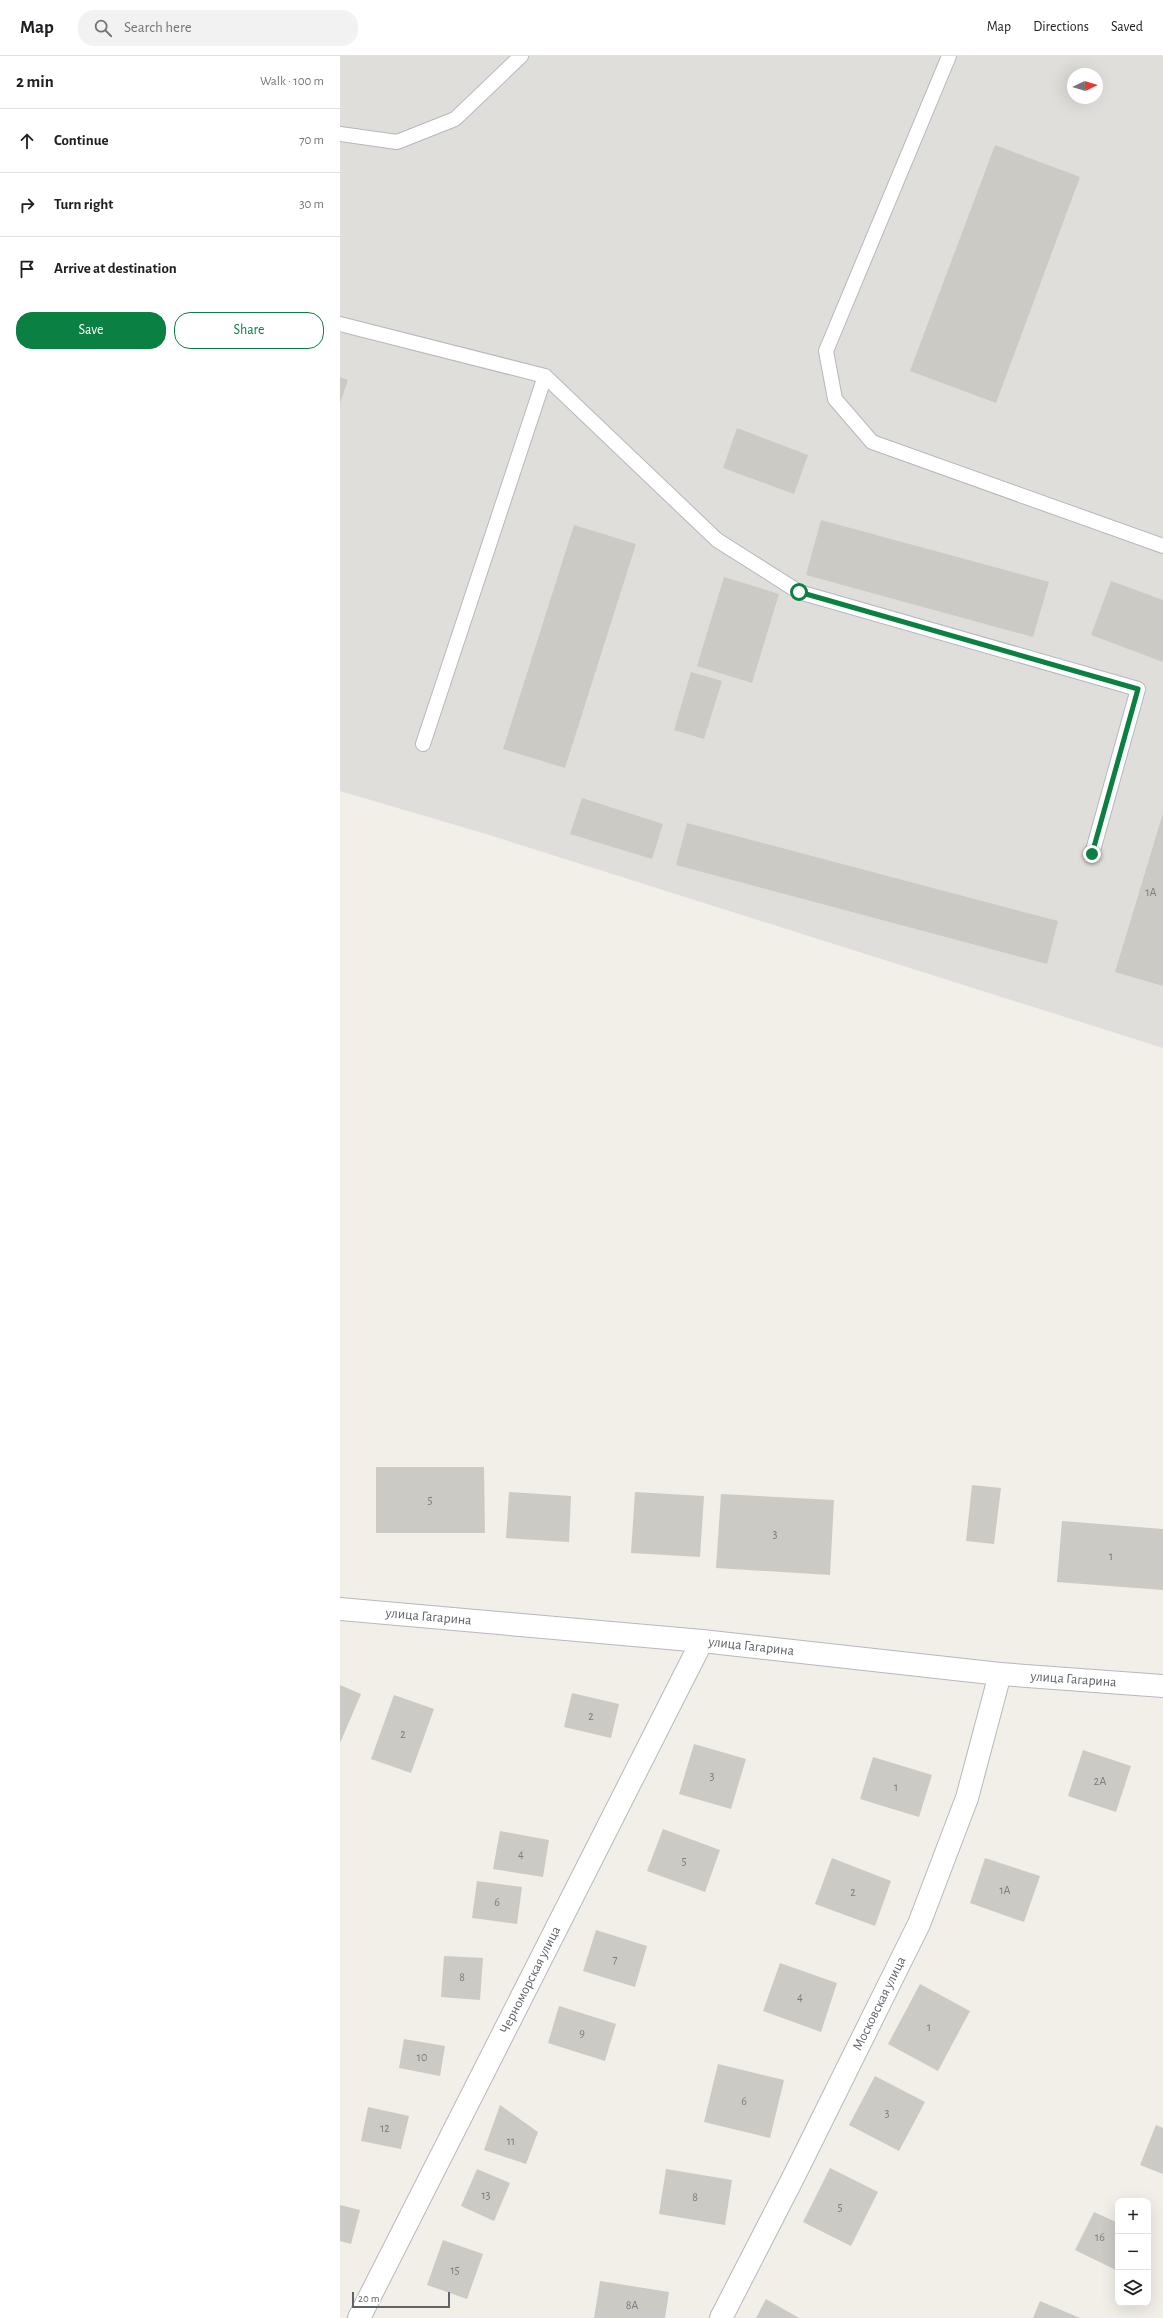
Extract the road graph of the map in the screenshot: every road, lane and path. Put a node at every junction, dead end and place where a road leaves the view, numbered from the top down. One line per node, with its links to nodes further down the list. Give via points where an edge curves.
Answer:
1 (521, 56): 3 (lane, via 455,119 397,142)
2 (949, 56): 6 (lane, via 826,351 835,399 872,442)
3 (340, 134)
4 (340, 324): 5 (lane)
5 (545, 376): 7 (lane); 8 (lane, via 717,540 799,592 1138,689)
6 (1163, 546)
7 (424, 744)
8 (1092, 854)
9 (340, 1609): 10 (street, улица Гагарина)
10 (702, 1641): 11 (street, улица Гагарина); 13 (street, Черноморская улица)
11 (1000, 1674): 12 (street, улица Гагарина); 14 (street, Московская улица, via 967,1798 919,1924)
12 (1163, 1686)
13 (359, 2318)
14 (721, 2318)

